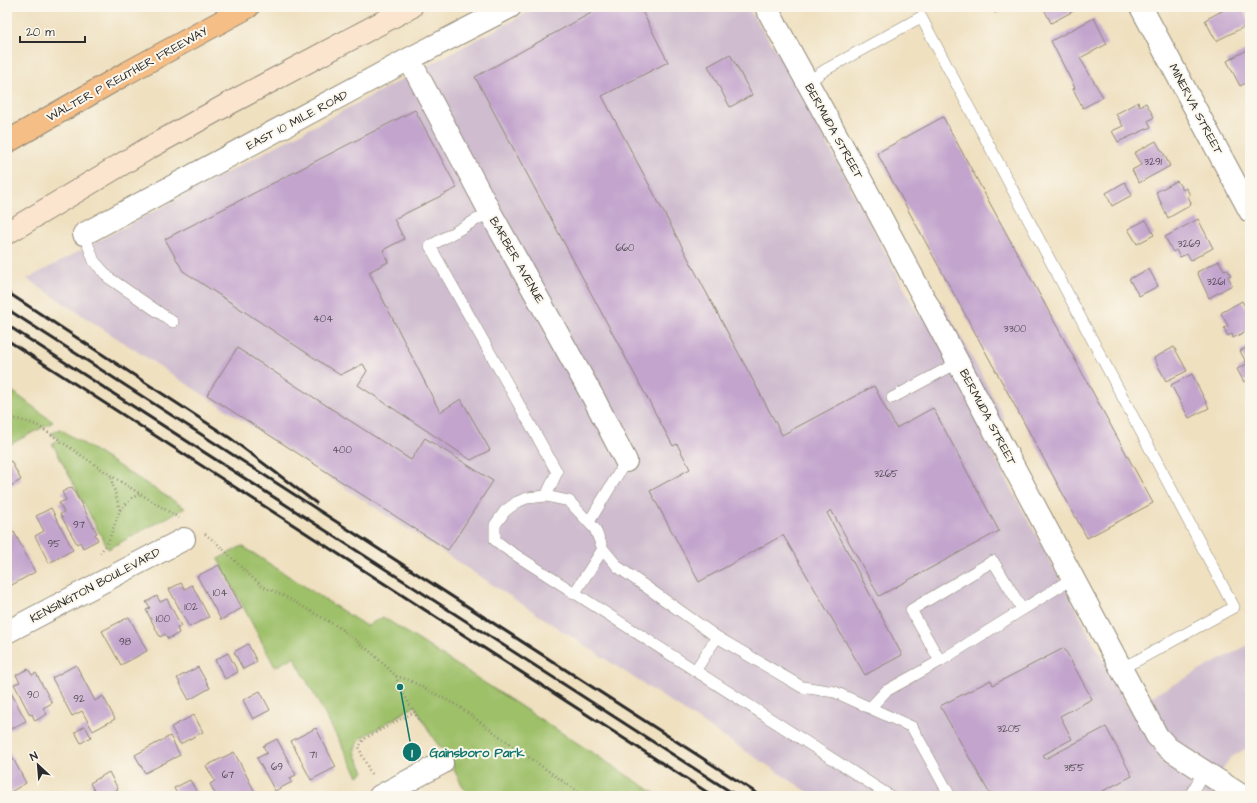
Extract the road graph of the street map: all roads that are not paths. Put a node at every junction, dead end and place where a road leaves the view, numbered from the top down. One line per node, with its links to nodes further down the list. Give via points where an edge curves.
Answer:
1 (248, 7): 8 (highway, WALTER P REUTHER FREEWAY)
2 (411, 7): 11 (main road, via 147,149)
3 (510, 7): 6 (street, EAST 10 MILE ROAD)
4 (766, 7): 7 (street, BERMUDA STREET)
5 (1141, 7): 9 (street, MINERVA STREET)
6 (409, 59): 10 (street, BARBER AVENUE); 12 (street, EAST 10 MILE ROAD)
7 (808, 82): 14 (street, BERMUDA STREET); 27 (lane, via 824,70 921,17 1234,607)
8 (7, 142)
9 (1250, 211)
10 (490, 212): 16 (street, BARBER AVENUE); 17 (lane, via 430,246 557,472)
11 (7, 233)
12 (84, 234): 13 (lane, via 94,261 109,278)
13 (173, 322)
14 (959, 362): 15 (lane); 21 (street, BERMUDA STREET)
15 (892, 398)
16 (626, 461): 18 (lane)
17 (546, 496): 18 (lane, via 569,501); 22 (lane, via 516,502 505,511 495,525 495,540)
18 (589, 522): 20 (lane, via 595,529)
19 (190, 531): 24 (street, KENSINGTON BOULEVARD)
20 (603, 549): 22 (lane); 25 (lane, via 618,567)
21 (1073, 578): 23 (lane); 27 (street, BERMUDA STREET)
22 (574, 594): 28 (lane)
23 (1022, 609): 26 (lane); 26 (lane, via 994,561 910,610)
24 (7, 632)
25 (717, 637): 28 (lane); 29 (lane, via 802,687 835,692)
26 (940, 661): 29 (lane, via 886,691)
27 (1121, 668): 31 (street, BERMUDA STREET, via 1157,736 1168,748)
28 (695, 671): 33 (lane)
29 (870, 708): 34 (lane, via 912,727)
30 (442, 763): 32 (street)
31 (1204, 771): 35 (lane); 36 (street, BERMUDA STREET)
32 (380, 796)
33 (890, 796)
34 (950, 796)
35 (1190, 796)
36 (1242, 796)

